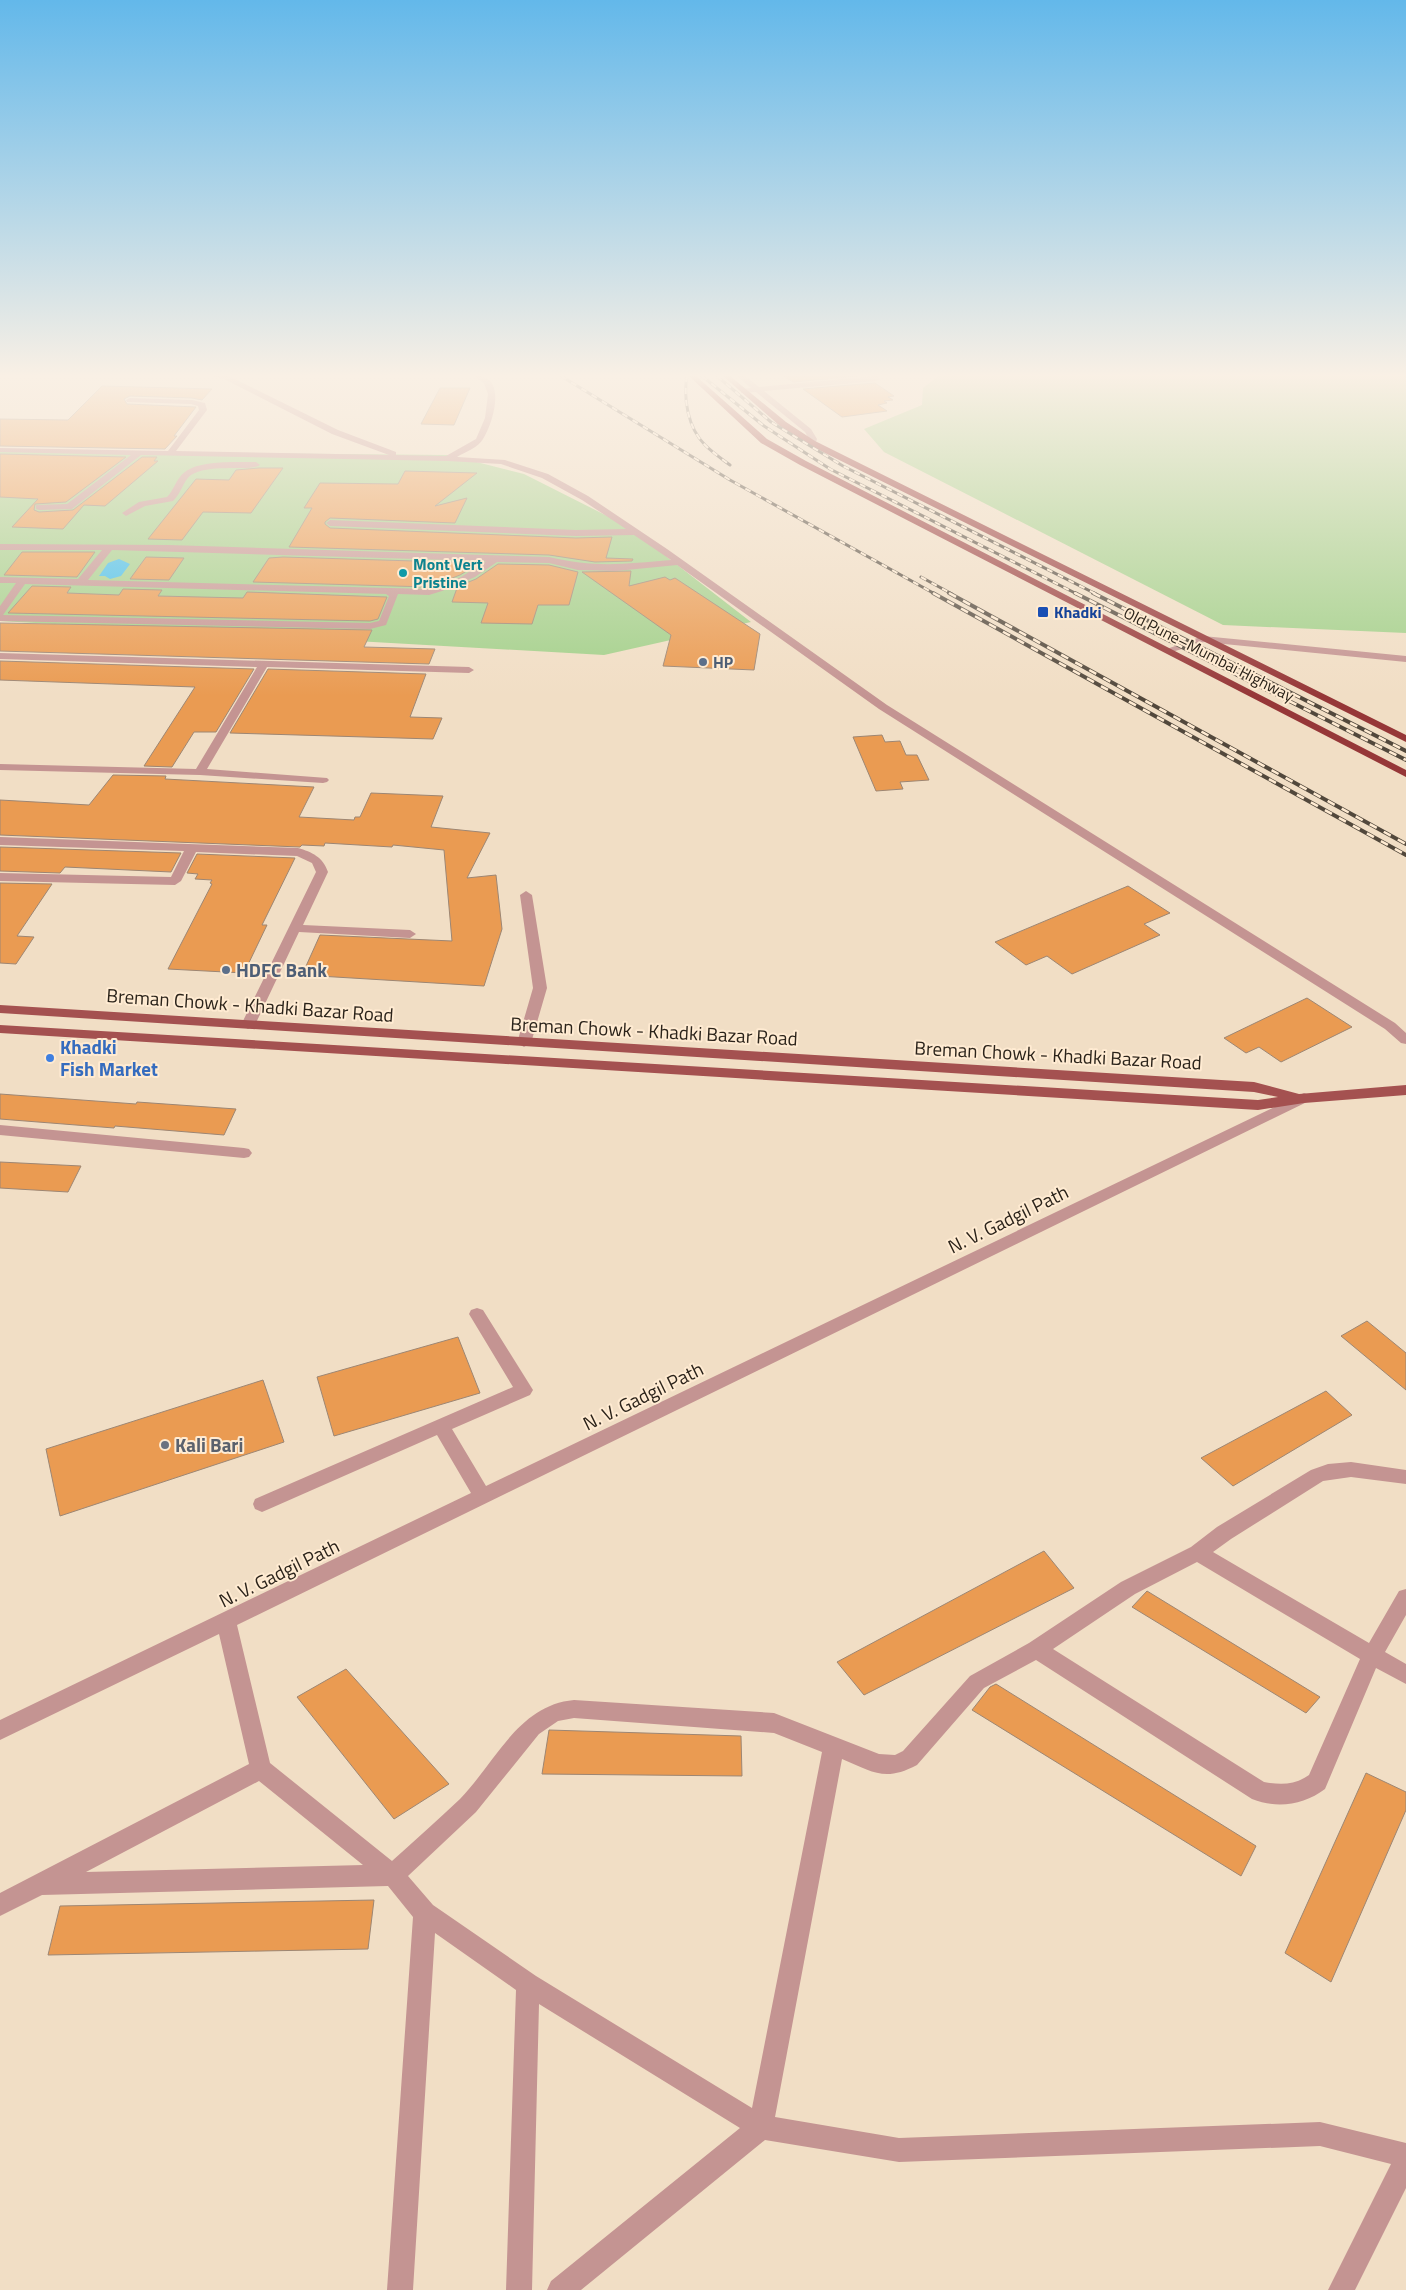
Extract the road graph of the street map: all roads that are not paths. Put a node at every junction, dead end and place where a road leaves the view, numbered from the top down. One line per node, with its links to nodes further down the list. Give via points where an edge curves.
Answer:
1 (100, 483): 6 (street, via 69,506)
2 (182, 483): 7 (street, via 170,499 142,504)
3 (558, 483): 9 (street)
4 (841, 483): 21 (highway, Old Pune–Mumbai Highway)
5 (892, 483): 20 (highway, Old Pune–Mumbai Highway)
6 (39, 507)
7 (126, 513)
8 (330, 523): 9 (street, via 576,533)
9 (636, 532): 13 (street)
10 (0, 547): 11 (street)
11 (110, 547): 12 (street); 16 (street)
12 (495, 559): 13 (street, via 549,560 578,567 616,568); 17 (street, via 480,572 429,592)
13 (679, 562): 40 (street, via 883,707 1390,1026)
14 (0, 580): 15 (street)
15 (22, 581): 16 (street); 18 (street)
16 (81, 582): 17 (street)
17 (388, 591): 19 (street, via 394,596 383,623 370,626)
18 (0, 613)
19 (0, 618)
20 (1203, 639): 21 (street); 23 (street); 26 (highway, Old Pune–Mumbai Highway)
21 (1169, 650): 29 (highway, Old Pune–Mumbai Highway)
22 (0, 656): 24 (street)
23 (1406, 659)
24 (264, 664): 25 (street); 28 (street)
25 (469, 670)
26 (1406, 739)
27 (0, 767): 28 (street)
28 (200, 772): 30 (street)
29 (1406, 774)
30 (322, 780)
31 (0, 841): 32 (street)
32 (192, 848): 33 (street, via 175,881); 35 (street, via 298,852 315,859 322,872)
33 (0, 877)
34 (526, 895): 41 (street, via 540,988)
35 (295, 928): 36 (street); 38 (street)
36 (410, 934)
37 (0, 1009): 38 (main road, Breman Chowk - Khadki Bazar Road)
38 (248, 1025): 41 (main road, Breman Chowk - Khadki Bazar Road)
39 (1, 1030): 43 (main road, Breman Chowk - Khadki Bazar Road, via 1248,1104)
40 (1406, 1040)
41 (524, 1043): 43 (main road, Breman Chowk - Khadki Bazar Road, via 1254,1087)
42 (1406, 1090): 43 (main road, Breman Chowk - Khadki Bazar Road)
43 (1304, 1098): 49 (street, N. V. Gadgil Path)
44 (0, 1130): 45 (street)
45 (244, 1153)
46 (477, 1314): 47 (street, via 524,1390)
47 (441, 1426): 49 (street); 50 (street)
48 (1406, 1477): 51 (street, via 1334,1468 1317,1475 1224,1533)
49 (483, 1497): 53 (street, N. V. Gadgil Path)
50 (262, 1504)
51 (1198, 1553): 54 (street, via 1128,1588); 55 (street)
52 (1406, 1597): 55 (street)
53 (226, 1622): 57 (street, N. V. Gadgil Path); 59 (street)
54 (1036, 1649): 55 (street, via 1260,1792 1281,1795 1298,1794 1317,1782); 58 (street, via 977,1682 905,1762 878,1764)
55 (1372, 1655): 56 (street)
56 (1406, 1676)
57 (0, 1730)
58 (834, 1746): 60 (street, via 774,1723 562,1710 532,1727 468,1805); 65 (street)
59 (261, 1769): 60 (street); 61 (street)
60 (393, 1875): 61 (street); 63 (street)
61 (42, 1884): 62 (street)
62 (0, 1906)
63 (425, 1913): 64 (street); 68 (street)
64 (528, 1984): 65 (street); 69 (street)
65 (761, 2127): 66 (street, via 899,2150 1320,2134); 70 (street)
66 (1406, 2155)
67 (1406, 2161): 71 (street)
68 (400, 2290)
69 (519, 2290)
70 (560, 2290)
71 (1340, 2290)

